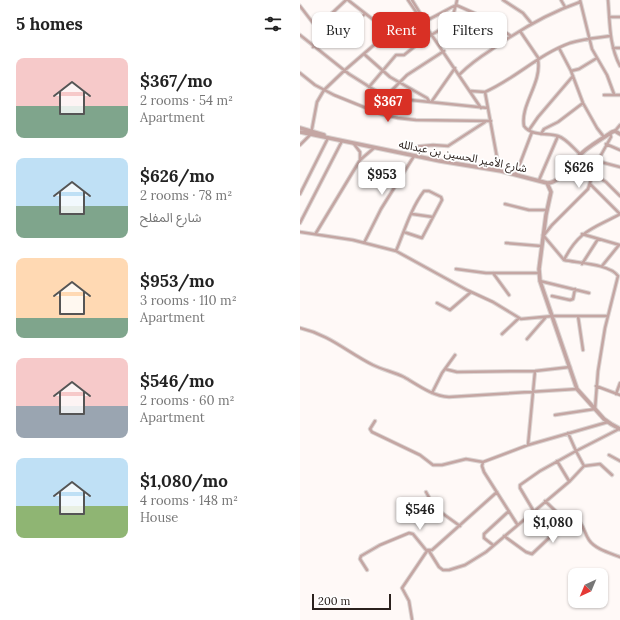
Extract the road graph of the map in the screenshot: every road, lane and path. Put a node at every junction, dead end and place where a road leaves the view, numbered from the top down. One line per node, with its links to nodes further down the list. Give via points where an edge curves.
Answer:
1 (347, 0): 9 (street, via 316,25); 15 (street)
2 (408, 0): 12 (street)
3 (412, 0): 13 (street)
4 (457, 0): 10 (street)
5 (503, 0): 20 (street, via 523,13)
6 (561, 0): 11 (street)
7 (608, 0): 16 (street)
8 (580, 1): 11 (street); 28 (street)
9 (300, 6)
10 (456, 6): 14 (street); 19 (street); 26 (street, via 481,16)
11 (565, 7): 20 (street)
12 (417, 12)
13 (419, 12)
14 (454, 12)
15 (365, 14): 18 (street)
16 (609, 17): 17 (street); 27 (street)
17 (620, 17)
18 (372, 19)
19 (430, 19)
20 (532, 24): 22 (street)
21 (438, 30): 24 (street)
22 (520, 31): 26 (street); 38 (street)
23 (430, 32): 24 (street)
24 (432, 34): 35 (street); 42 (street, via 404,55 396,55)
25 (300, 35): 29 (street)
26 (510, 36): 45 (street)
27 (610, 36): 28 (street); 33 (street)
28 (588, 39): 32 (street); 37 (street)
29 (312, 46)
30 (372, 47): 36 (street)
31 (314, 48): 41 (street)
32 (559, 48): 38 (street); 43 (street)
33 (613, 48): 34 (street); 39 (street)
34 (620, 48)
35 (444, 51): 40 (street); 47 (street)
36 (364, 54): 41 (street); 42 (street)
37 (597, 58): 43 (street); 52 (street)
38 (538, 59): 51 (street); 65 (street, via 536,82 524,117 524,126)
39 (620, 66)
40 (455, 68): 45 (street); 56 (street)
41 (345, 70): 48 (street); 49 (street)
42 (382, 71): 47 (street); 48 (street)
43 (571, 71): 46 (street)
44 (300, 73): 49 (street)
45 (460, 74): 50 (street)
46 (573, 76): 57 (street); 65 (street, via 538,117)
47 (398, 82): 54 (street); 56 (street)
48 (369, 87): 54 (street)
49 (324, 90): 60 (street, via 381,114 398,118); 67 (street, via 317,102)
50 (471, 91): 51 (street); 58 (street)
51 (485, 92): 59 (street)
52 (614, 94): 53 (street); 55 (street)
53 (620, 94)
54 (387, 95): 56 (street, via 401,99)
55 (604, 95)
56 (430, 101): 58 (street)
57 (583, 103): 69 (street); 73 (street)
58 (482, 108): 59 (street)
59 (488, 108): 61 (street)
60 (485, 121): 61 (street); 78 (street, via 448,146)
61 (490, 121): 86 (street)
62 (620, 124): 64 (street)
63 (300, 128): 67 (street, شارع الأمير الحسين بن عبدالله)
64 (615, 130): 68 (street); 70 (street)
65 (530, 131): 69 (street); 87 (street)
66 (300, 132): 67 (street, شارع الأمير الحسين بن عبدالله)
67 (312, 132): 72 (street, شارع الأمير الحسين بن عبدالله); 77 (street)
68 (610, 133): 73 (street); 76 (street, via 611,137)
69 (541, 134): 71 (street)
70 (620, 134)
71 (558, 136): 81 (street); 89 (street)
72 (328, 137): 74 (street, شارع الأمير الحسين بن عبدالله); 92 (street)
73 (604, 137): 81 (street)
74 (342, 141): 75 (street, شارع الأمير الحسين بن عبدالله); 99 (street)
75 (354, 144): 79 (street, شارع الأمير الحسين بن عبدالله); 83 (street, via 360,152)
76 (606, 144): 80 (street); 84 (street)
77 (300, 145)
78 (403, 145)
79 (374, 148): 82 (street, شارع الأمير الحسين بن عبدالله); 83 (street)
80 (620, 150)
81 (580, 154): 90 (street, via 561,177)
82 (414, 156): 86 (street, شارع الأمير الحسين بن عبدالله); 106 (street, via 381,209)
83 (360, 160): 102 (street)
84 (597, 161): 85 (street); 88 (street)
85 (620, 167)
86 (501, 171): 87 (street, شارع الأمير الحسين بن عبدالله)
87 (516, 174): 89 (street, شارع الأمير الحسين بن عبدالله)
88 (593, 174): 91 (street); 93 (street, via 606,182)
89 (539, 180): 90 (street, شارع الأمير الحسين بن عبدالله)
90 (547, 183): 95 (street, via 551,192)
91 (590, 184): 97 (street); 104 (street, via 584,194)
92 (300, 194)
93 (620, 196)
94 (505, 204): 95 (street, via 529,210)
95 (547, 210): 104 (street)
96 (412, 214): 98 (street); 98 (street, via 422,194 427,190 442,198); 101 (street)
97 (620, 214): 103 (street)
98 (433, 217): 101 (street, via 421,239)
99 (300, 223)
100 (300, 232): 102 (street)
101 (404, 232): 110 (street)
102 (316, 234): 106 (street)
103 (582, 234): 105 (street); 111 (street)
104 (544, 235): 109 (street); 111 (street)
105 (598, 239): 108 (street); 112 (street)
106 (364, 243): 110 (street)
107 (506, 244): 109 (street)
108 (619, 245): 113 (street)
109 (541, 246): 116 (street)
110 (396, 252): 120 (street)
111 (564, 260): 112 (street)
112 (582, 264): 113 (street)
113 (602, 266): 117 (street)
114 (456, 269): 115 (street)
115 (493, 273): 116 (street); 122 (street)
116 (538, 273): 118 (street)
117 (619, 273): 127 (street)
118 (540, 281): 119 (street); 125 (street)
119 (575, 289): 121 (street); 123 (street, via 573,299 570,300)
120 (471, 292): 124 (street, via 450,310); 129 (street)
121 (589, 293)
122 (509, 295)
123 (552, 296)
124 (438, 303)
125 (553, 316): 126 (street); 128 (street); 135 (street)
126 (578, 316): 127 (street); 133 (street)
127 (608, 316): 139 (street)
128 (546, 317): 129 (street); 132 (street)
129 (518, 318): 131 (street)
130 (300, 328): 141 (street, via 332,340 373,365)
131 (502, 334)
132 (527, 339)
133 (583, 350)
134 (455, 355): 136 (street)
135 (571, 367): 137 (street); 140 (street)
136 (445, 369): 137 (street, via 457,372); 141 (street)
137 (535, 370): 142 (street)
138 (620, 382): 143 (street)
139 (596, 386): 143 (street); 145 (street)
140 (577, 389): 142 (street); 145 (street)
141 (432, 392): 142 (street, via 448,397)
142 (533, 392): 151 (street)
143 (616, 394): 144 (street)
144 (620, 395)
145 (595, 409): 146 (street); 148 (street)
146 (555, 415)
147 (375, 421): 156 (street, via 370,430 372,432 420,455 433,465 466,459)
148 (608, 422): 149 (street); 150 (street)
149 (620, 429): 152 (street)
150 (568, 433): 151 (street); 152 (street)
151 (528, 445): 156 (street)
152 (576, 451): 154 (street); 157 (street)
153 (609, 455): 155 (street)
154 (557, 461): 159 (street); 163 (street, via 520,485)
155 (620, 461)
156 (483, 462): 161 (street, via 484,472)
157 (584, 466): 158 (street, via 600,464); 159 (street)
158 (612, 474)
159 (570, 481): 162 (street)
160 (426, 492): 168 (street, via 435,508)
161 (497, 492): 164 (street); 168 (street)
162 (545, 501): 163 (street); 166 (street)
163 (533, 510): 165 (street)
164 (509, 511): 167 (street); 171 (street, via 484,534 484,538)
165 (526, 517): 167 (street); 170 (street)
166 (566, 522): 170 (street); 173 (street, via 577,518 592,544)
167 (517, 524): 169 (street)
168 (460, 526): 172 (street)
169 (504, 536): 170 (street, via 530,554); 171 (street)
170 (550, 536)
171 (493, 545): 172 (street, via 480,557 449,570 441,569)
172 (428, 551): 174 (street, via 413,534 409,533 361,556 360,559); 175 (street, via 402,588 409,601)
173 (620, 557)
174 (367, 570)
175 (412, 619)

